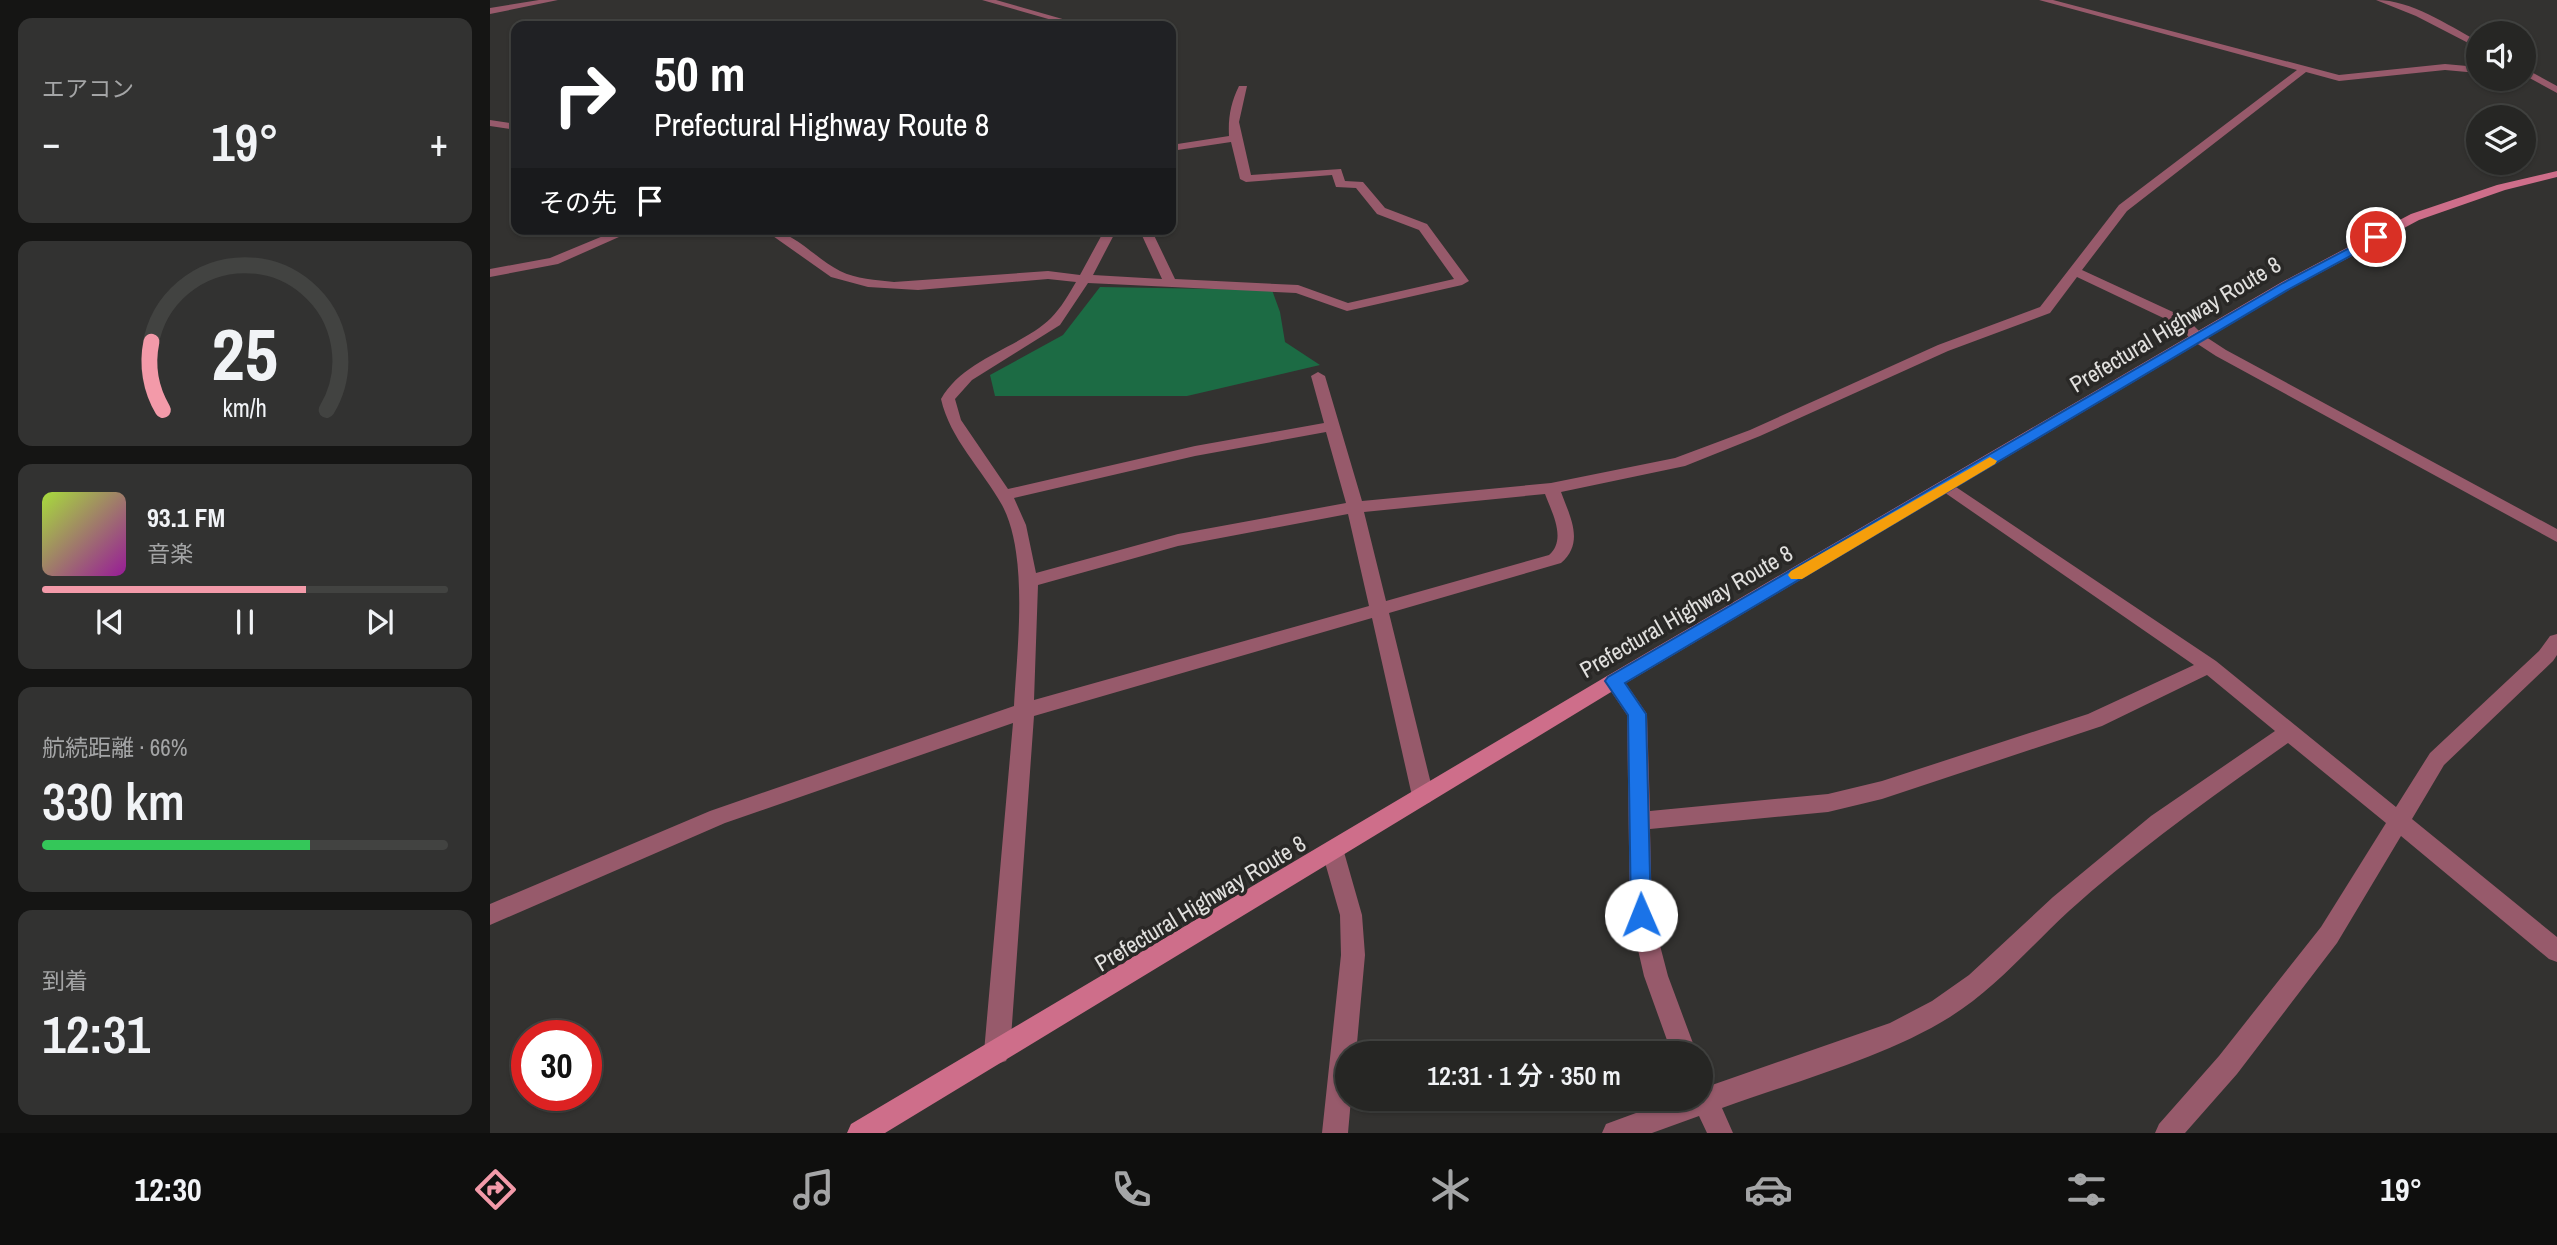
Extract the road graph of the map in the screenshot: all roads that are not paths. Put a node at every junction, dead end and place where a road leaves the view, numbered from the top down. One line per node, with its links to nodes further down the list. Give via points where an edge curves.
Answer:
1 (554, 0): 5 (street)
2 (986, 0): 6 (street)
3 (2043, 0): 9 (street)
4 (2380, 0): 7 (street)
5 (490, 11)
6 (1064, 21)
7 (2466, 39)
8 (2466, 69): 9 (street, via 2339,78)
9 (2303, 70): 24 (street, via 2123,208)
10 (2536, 78): 12 (street)
11 (2536, 80): 12 (street)
12 (2539, 80): 14 (street)
13 (1243, 88): 17 (street, via 1233,113)
14 (2557, 90)
15 (490, 123): 16 (street)
16 (511, 126)
17 (1235, 138): 18 (street); 27 (street, via 1246,179 1337,171 1340,185 1359,184 1381,211 1423,228 1462,281 1347,307 1298,289)
18 (1176, 147)
19 (2557, 174): 28 (main road, Prefectural Highway Route 8, via 2501,187 2416,218 2332,260)
20 (616, 235): 25 (street, via 553,261)
21 (778, 235): 26 (street, via 836,274 882,285 1039,275)
22 (1108, 235): 26 (street)
23 (1148, 235): 27 (street)
24 (2074, 271): 28 (street, via 2180,321); 32 (street, via 2045,310 1943,348 1755,433 1679,462)
25 (490, 273)
26 (1085, 279): 27 (street); 33 (street, via 1055,322 967,377 950,395 948,409 953,421)
27 (1171, 284)
28 (2198, 338): 31 (main road, Prefectural Highway Route 8); 35 (street)
29 (1318, 376): 30 (street)
30 (1332, 426): 33 (street, via 1195,451); 34 (street)
31 (1947, 486): 39 (street); 40 (main road, Prefectural Highway Route 8)
32 (1551, 488): 34 (street); 37 (street, via 1569,539 1563,554)
33 (1005, 495): 36 (street, via 1018,525)
34 (1355, 507): 36 (street, via 1200,535); 37 (street)
35 (2557, 536)
36 (1029, 581): 41 (street)
37 (1379, 609): 41 (street); 43 (street)
38 (2557, 642): 45 (street, via 2437,759)
39 (2209, 666): 42 (street); 44 (street, via 2095,720 1882,790 1828,803)
40 (1614, 681): 43 (main road, Prefectural Highway Route 8); 44 (street, via 1637,714)
41 (1024, 711): 47 (street, via 718,817); 50 (street)
42 (2290, 731): 45 (street); 51 (street, via 2159,821 1941,1009 1896,1032)
43 (1423, 796): 46 (main road, Prefectural Highway Route 8)
44 (1640, 821): 49 (street, via 1641,915 1656,976)
45 (2402, 821): 48 (street); 58 (street, via 2329,935 2228,1065)
46 (1333, 852): 50 (main road, Prefectural Highway Route 8); 55 (street, via 1352,915 1353,955)
47 (490, 915)
48 (2557, 951)
49 (1680, 1041)
50 (998, 1052): 54 (main road, Prefectural Highway Route 8)
51 (1713, 1092)
52 (1666, 1111): 56 (street)
53 (1710, 1111): 57 (street)
54 (860, 1133)
55 (1335, 1133)
56 (1615, 1133)
57 (1720, 1133)
58 (2168, 1133)

